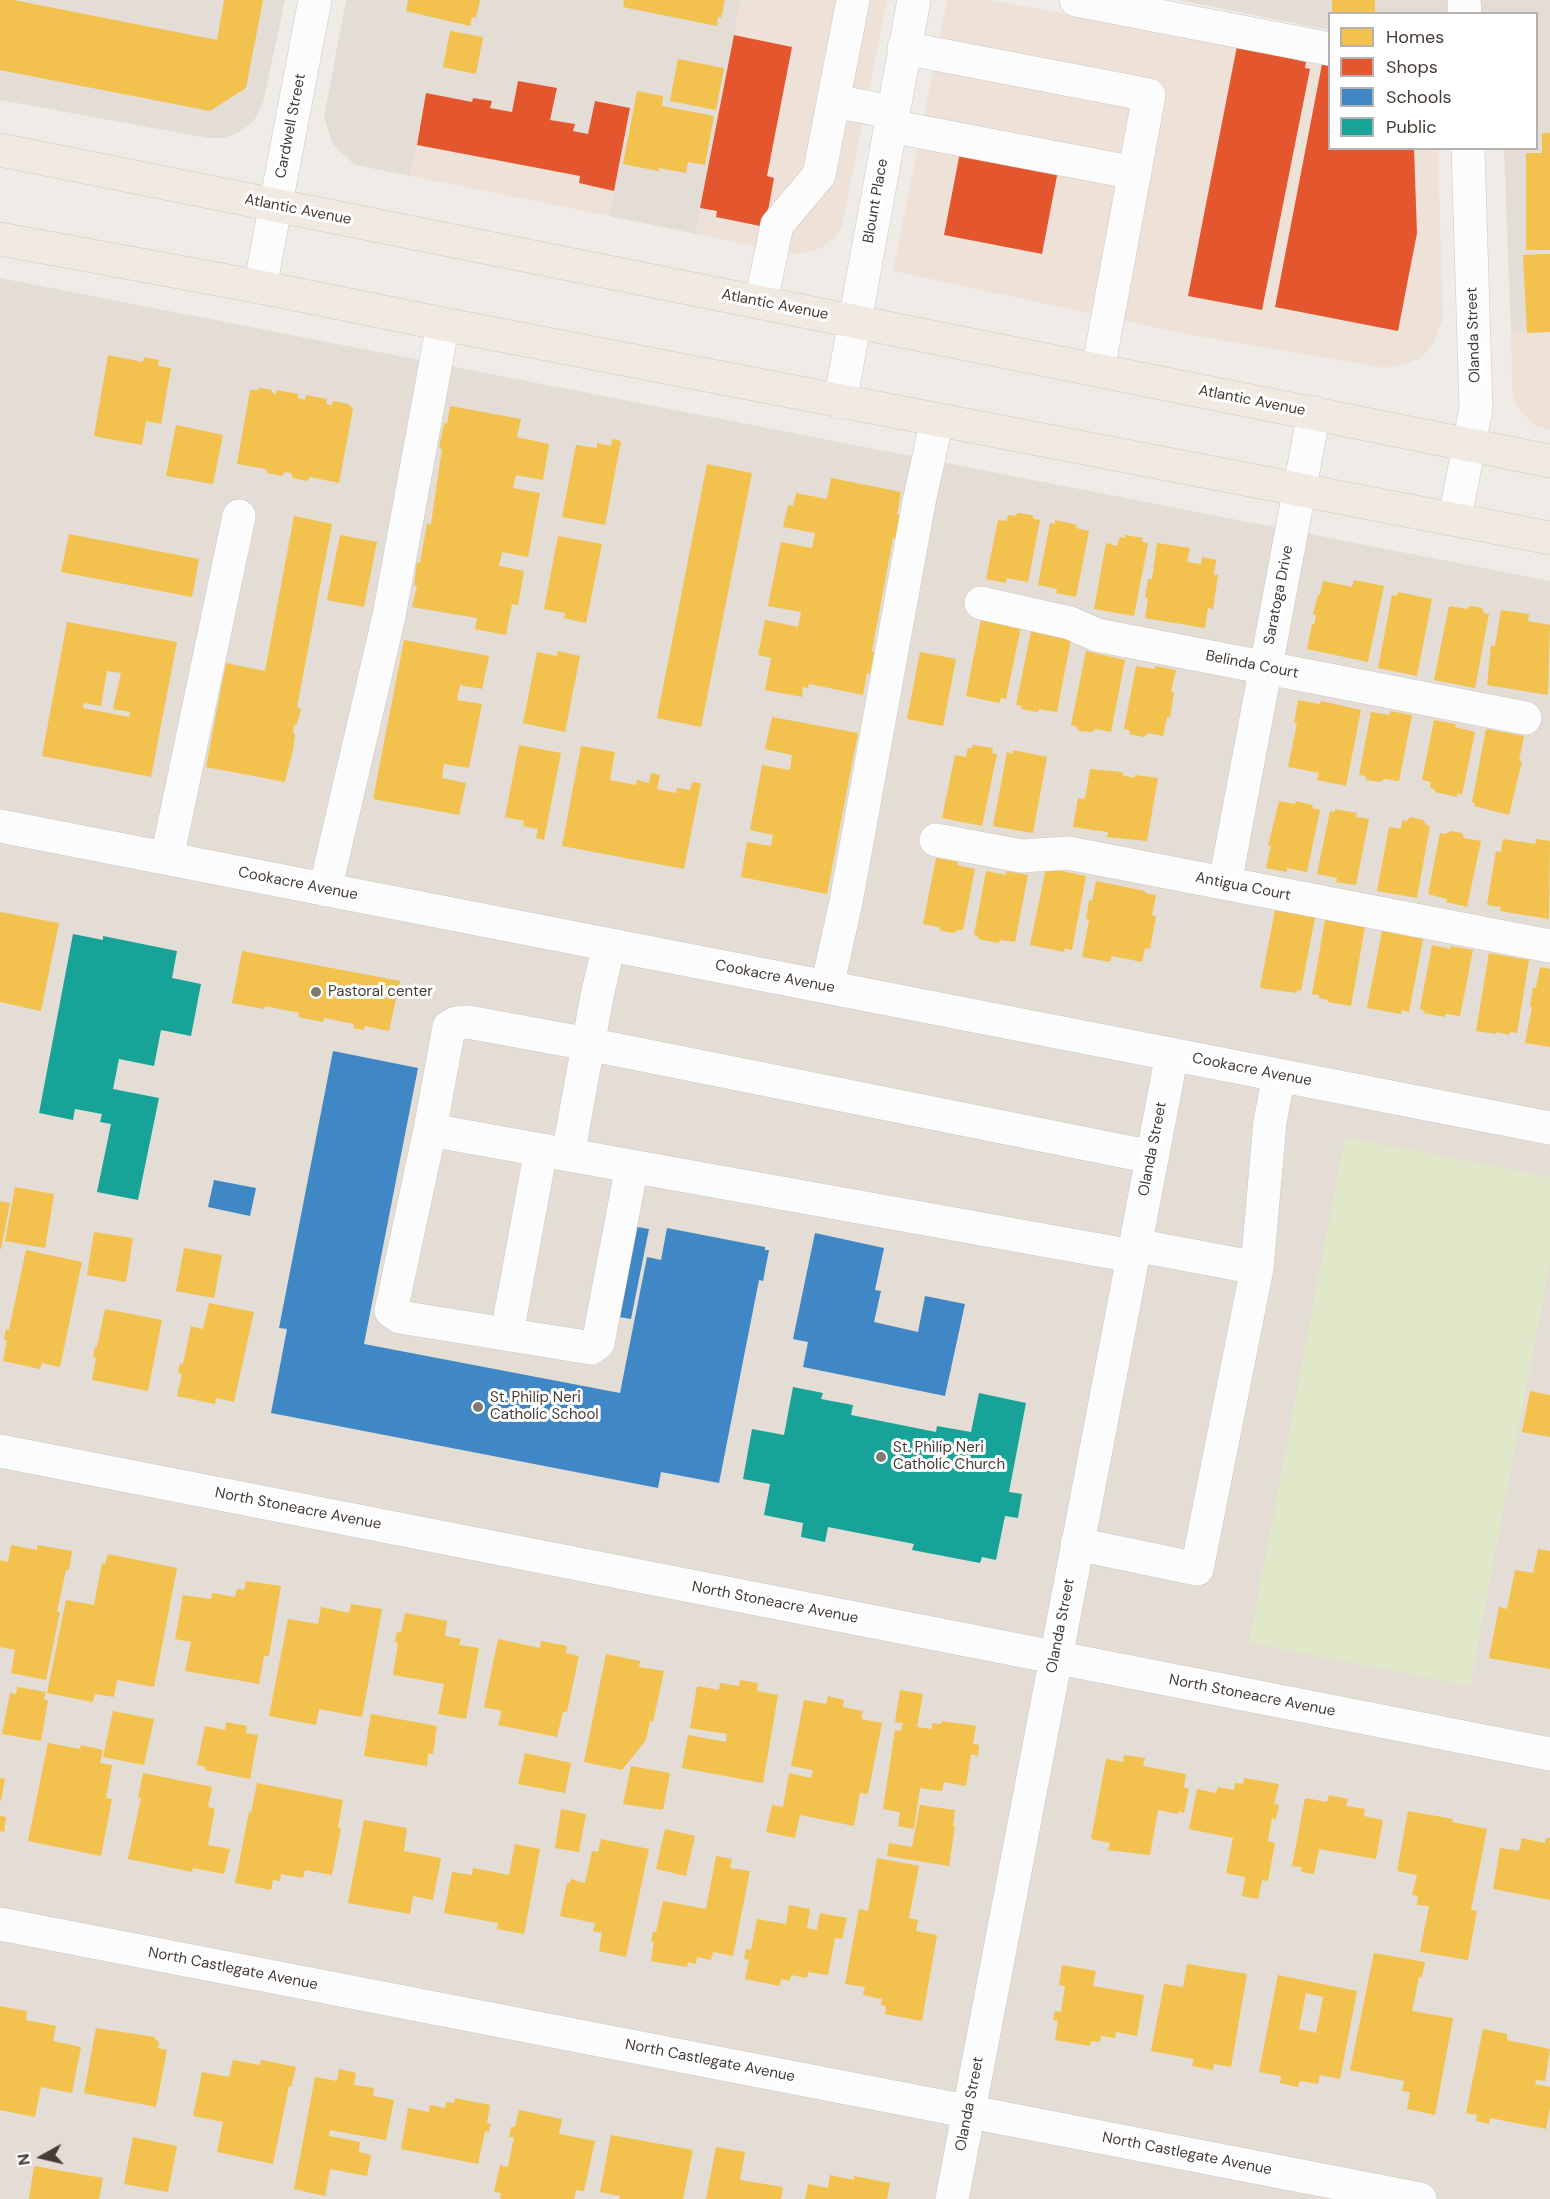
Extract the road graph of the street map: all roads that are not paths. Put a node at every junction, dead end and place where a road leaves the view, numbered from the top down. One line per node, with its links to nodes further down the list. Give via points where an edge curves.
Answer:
1 (315, 0): 12 (street, Cardwell Street)
2 (853, 0): 7 (street)
3 (914, 0): 5 (street, Blount Place)
4 (1076, 0): 6 (street)
5 (904, 48): 8 (street, Blount Place); 11 (street, via 1149,95)
6 (1328, 49)
7 (833, 101): 8 (street); 15 (street, via 819,175 777,225)
8 (892, 119): 11 (street); 16 (street, Blount Place)
9 (0, 150): 12 (main road, Atlantic Avenue)
10 (1468, 150): 22 (street, Olanda Street, via 1476,408)
11 (1135, 172): 18 (street)
12 (275, 206): 14 (street, Cardwell Street); 15 (main road, Atlantic Avenue)
13 (0, 239): 14 (main road)
14 (260, 287): 17 (main road)
15 (760, 302): 16 (main road, Atlantic Avenue)
16 (855, 321): 18 (main road, Atlantic Avenue); 19 (street, Blount Place)
17 (443, 324): 19 (main road); 35 (street, via 389,616)
18 (1098, 370): 20 (main road, Atlantic Avenue)
19 (840, 402): 21 (main road)
20 (1314, 413): 22 (main road, Atlantic Avenue); 24 (street, Saratoga Drive)
21 (936, 420): 24 (main road); 38 (street)
22 (1469, 445): 23 (main road, Atlantic Avenue); 26 (street, Olanda Street)
23 (1550, 461)
24 (1300, 490): 26 (main road); 29 (street, Saratoga Drive)
25 (239, 516): 33 (street)
26 (1455, 519): 27 (main road)
27 (1550, 538)
28 (981, 603): 29 (street, Belinda Court, via 1070,623 1097,635)
29 (1266, 668): 30 (street, Belinda Court); 34 (street, Saratoga Drive)
30 (1525, 718)
31 (0, 826): 33 (street, Cookacre Avenue)
32 (936, 840): 34 (street, Antigua Court, via 1021,856 1068,853)
33 (166, 858): 35 (street, Cookacre Avenue)
34 (1225, 883): 37 (street, Antigua Court)
35 (325, 890): 36 (street, Cookacre Avenue)
36 (609, 945): 38 (street, Cookacre Avenue); 39 (street)
37 (1550, 946)
38 (827, 987): 40 (street, Cookacre Avenue)
39 (588, 1044): 43 (street, via 468,1022 449,1027); 44 (street); 45 (street)
40 (1172, 1054): 41 (street, Cookacre Avenue); 45 (street, Olanda Street)
41 (1279, 1075): 42 (street, Cookacre Avenue); 48 (street, via 1269,1122)
42 (1550, 1128)
43 (430, 1130): 44 (street); 49 (street, via 391,1311 400,1317)
44 (554, 1152): 46 (street); 49 (street)
45 (1152, 1158): 47 (street, Olanda Street)
46 (632, 1166): 47 (street); 49 (street, via 598,1343 591,1348)
47 (1134, 1251): 48 (street); 51 (street, Olanda Street)
48 (1257, 1268): 51 (street, via 1197,1569)
49 (507, 1333)
50 (0, 1451): 52 (street, North Stoneacre Avenue)
51 (1077, 1545): 52 (street, Olanda Street)
52 (1056, 1657): 53 (street, North Stoneacre Avenue); 55 (street, Olanda Street)
53 (1550, 1754)
54 (0, 1924): 55 (street, North Castlegate Avenue)
55 (969, 2111): 56 (street, Olanda Street); 57 (street, North Castlegate Avenue)
56 (952, 2199)
57 (1420, 2199)

